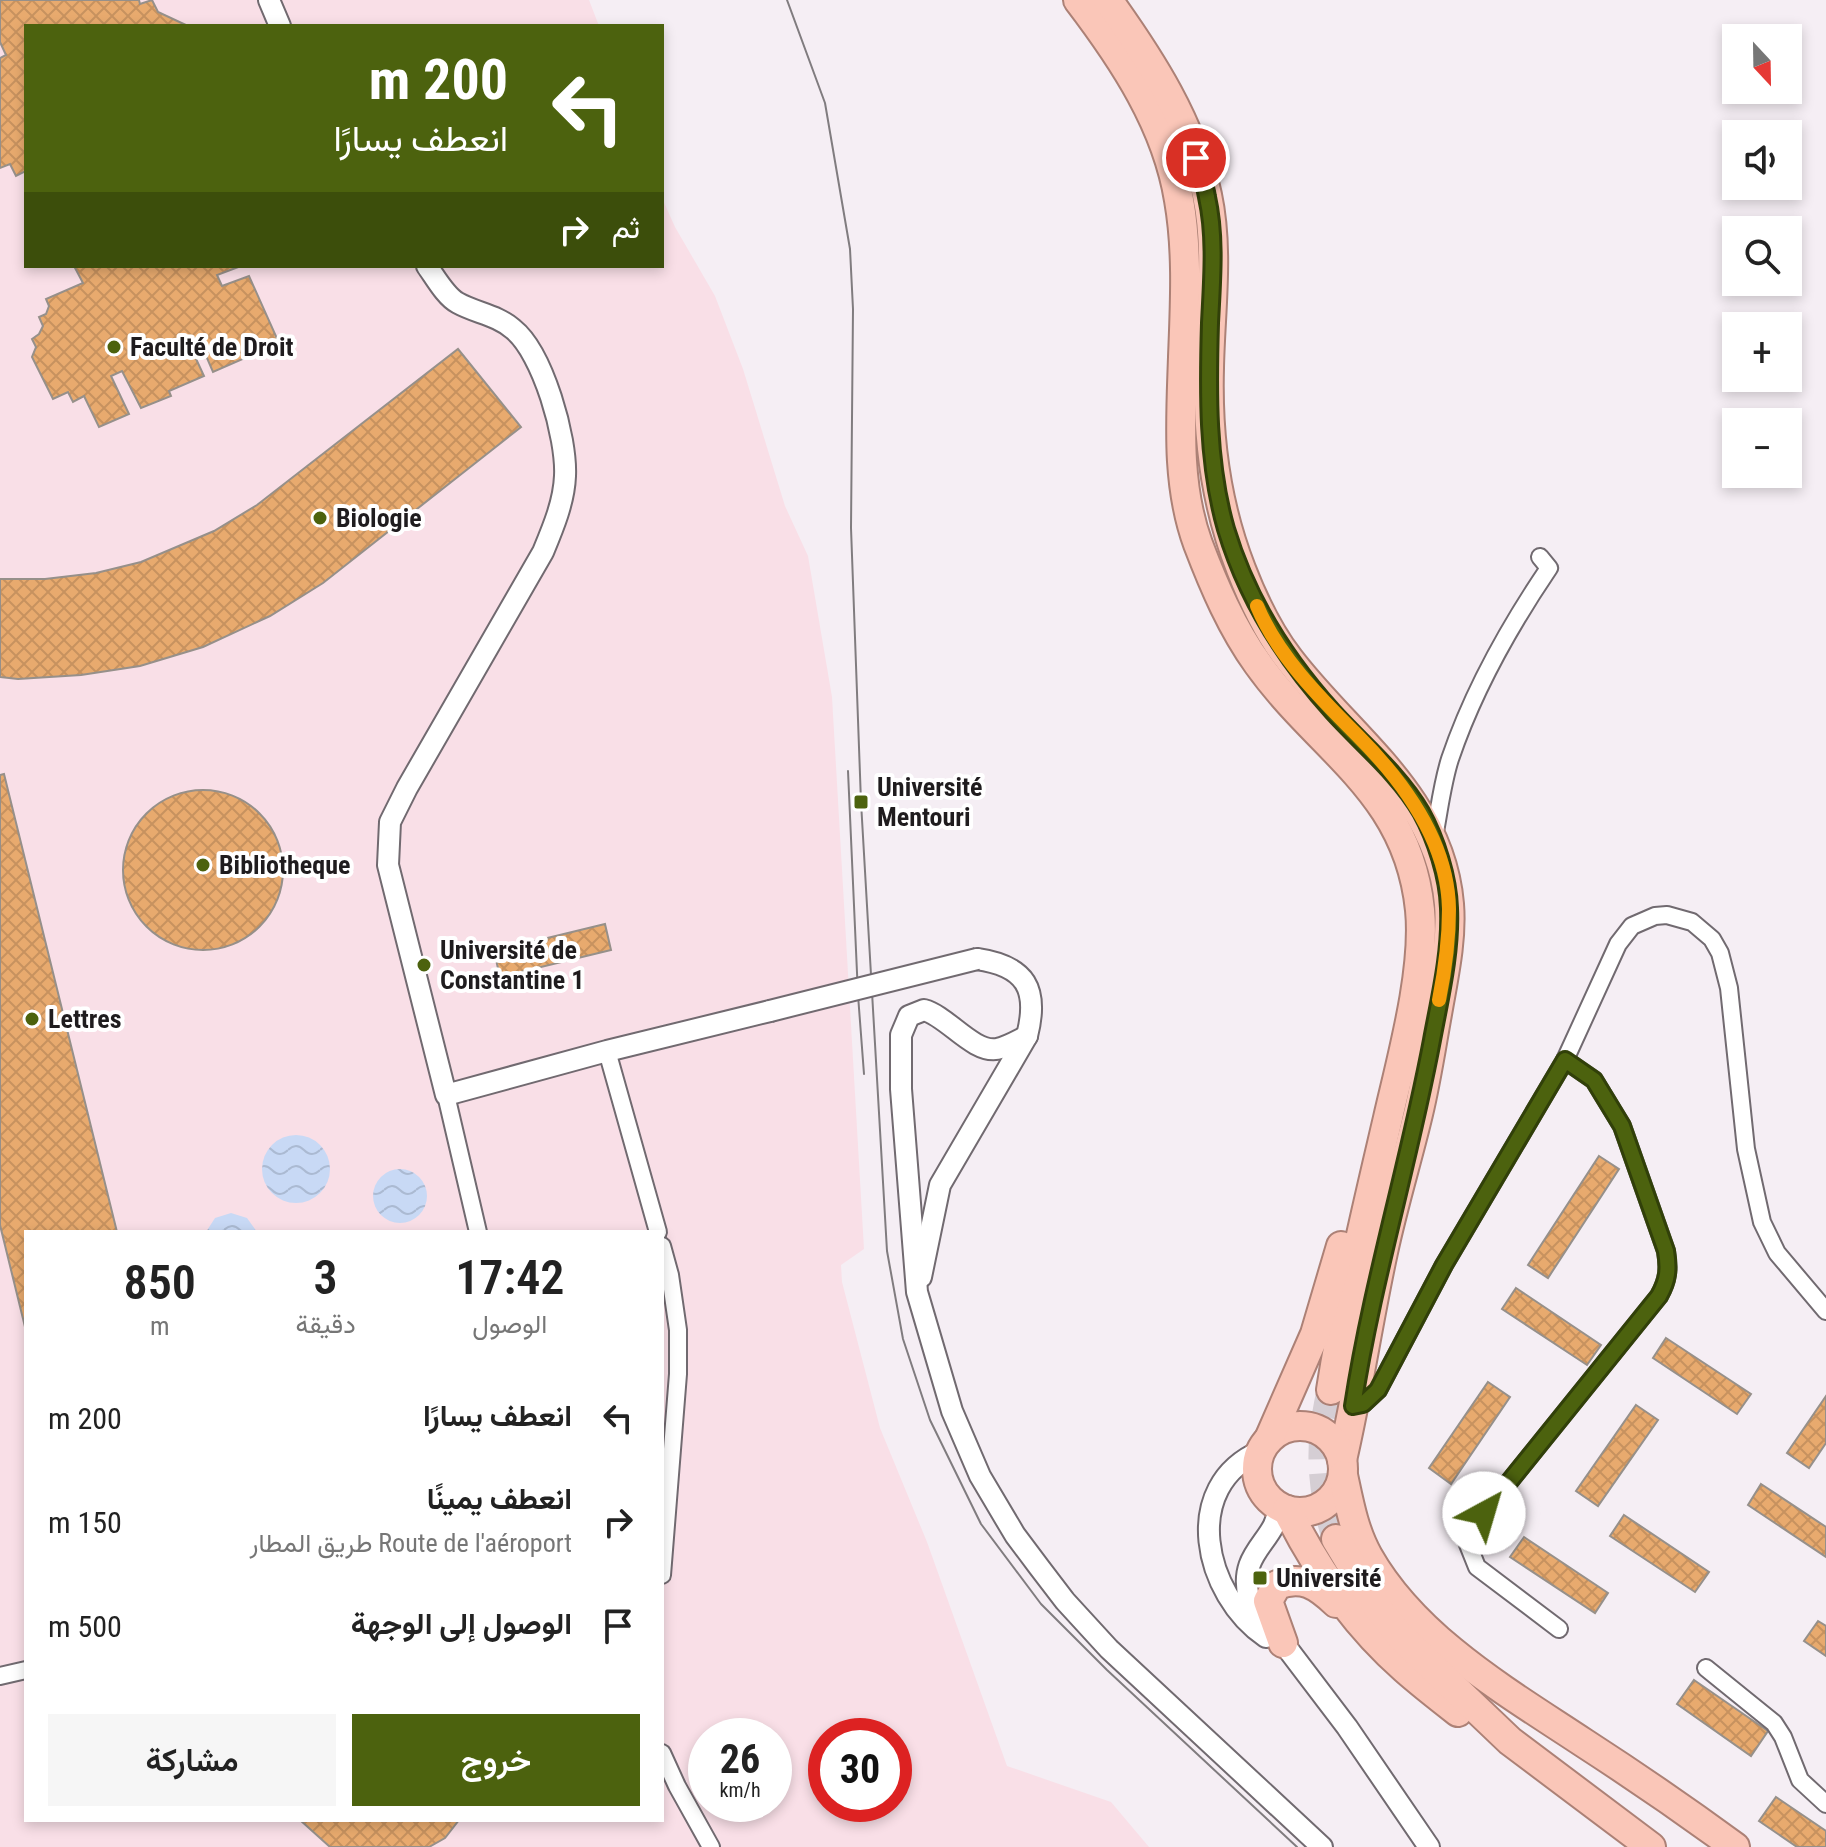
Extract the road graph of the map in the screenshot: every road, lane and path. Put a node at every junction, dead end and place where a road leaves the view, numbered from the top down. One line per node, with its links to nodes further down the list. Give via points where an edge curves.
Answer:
1 (269, 0): 4 (street)
2 (1078, 0): 8 (highway, via 1152,116 1179,198 1185,300 1181,451 1197,540 1236,631 1259,666 1366,782 1399,832 1417,889)
3 (1108, 0): 7 (highway, via 1178,112 1207,197 1214,468 1241,569 1286,656 1396,780 1421,812)
4 (279, 24)
5 (429, 268): 12 (street, via 455,302 504,322 526,343 560,430 566,473 543,552 390,822 392,888)
6 (1540, 557): 7 (street, via 1549,568 1481,683 1449,761)
7 (1433, 843): 18 (highway, via 1449,906 1443,980 1419,1111)
8 (1420, 953): 18 (highway, via 1405,1047 1372,1185); 19 (highway, via 1392,1023 1321,1317)
9 (1027, 1036): 10 (street, bridge, via 1033,1014 1026,985 1012,969 977,959); 16 (street, via 940,1185); 16 (street, via 986,1049 924,1010 909,1016 903,1027 901,1089)
10 (607, 1051): 12 (street); 14 (street)
11 (1565, 1060): 17 (street, via 1614,952 1632,926 1667,915 1703,929 1720,953 1729,988 1746,1149 1762,1222 1777,1253); 18 (street, via 1444,1265 1378,1390 1363,1404); 24 (street, via 1594,1080 1622,1126 1669,1267 1659,1296 1471,1530 1467,1542 1477,1567)
12 (446, 1095): 13 (street)
13 (478, 1230)
14 (657, 1230)
15 (664, 1253): 23 (street, via 678,1330 678,1374)
16 (917, 1292): 34 (street, via 964,1444 1039,1567 1109,1649)
17 (1826, 1311)
18 (1342, 1398): 20 (highway)
19 (1265, 1445): 20 (highway, via 1292,1427 1318,1430 1329,1437); 21 (highway, via 1257,1476 1269,1499); 26 (street, via 1238,1463 1221,1484 1209,1520 1210,1554 1232,1602 1263,1635)
20 (1342, 1468): 21 (highway, via 1329,1501 1302,1512); 37 (highway, via 1367,1554 1422,1623 1493,1681)
21 (1283, 1508): 25 (highway); 26 (street, via 1254,1552 1246,1582 1249,1598)
22 (1336, 1539): 30 (highway, via 1401,1637)
23 (664, 1550)
24 (1559, 1629)
25 (1370, 1634): 26 (highway, via 1323,1590 1299,1579 1277,1585 1268,1601); 30 (highway, via 1471,1722)
26 (1283, 1643): 35 (street)
27 (1706, 1668): 32 (street, via 1774,1723 1800,1780)
28 (24, 1670): 29 (street)
29 (0, 1676)
30 (1510, 1741): 36 (highway)
31 (664, 1757): 33 (street)
32 (1826, 1804)
33 (711, 1847)
34 (1322, 1847)
35 (1429, 1847)
36 (1651, 1847)
37 (1735, 1847)

